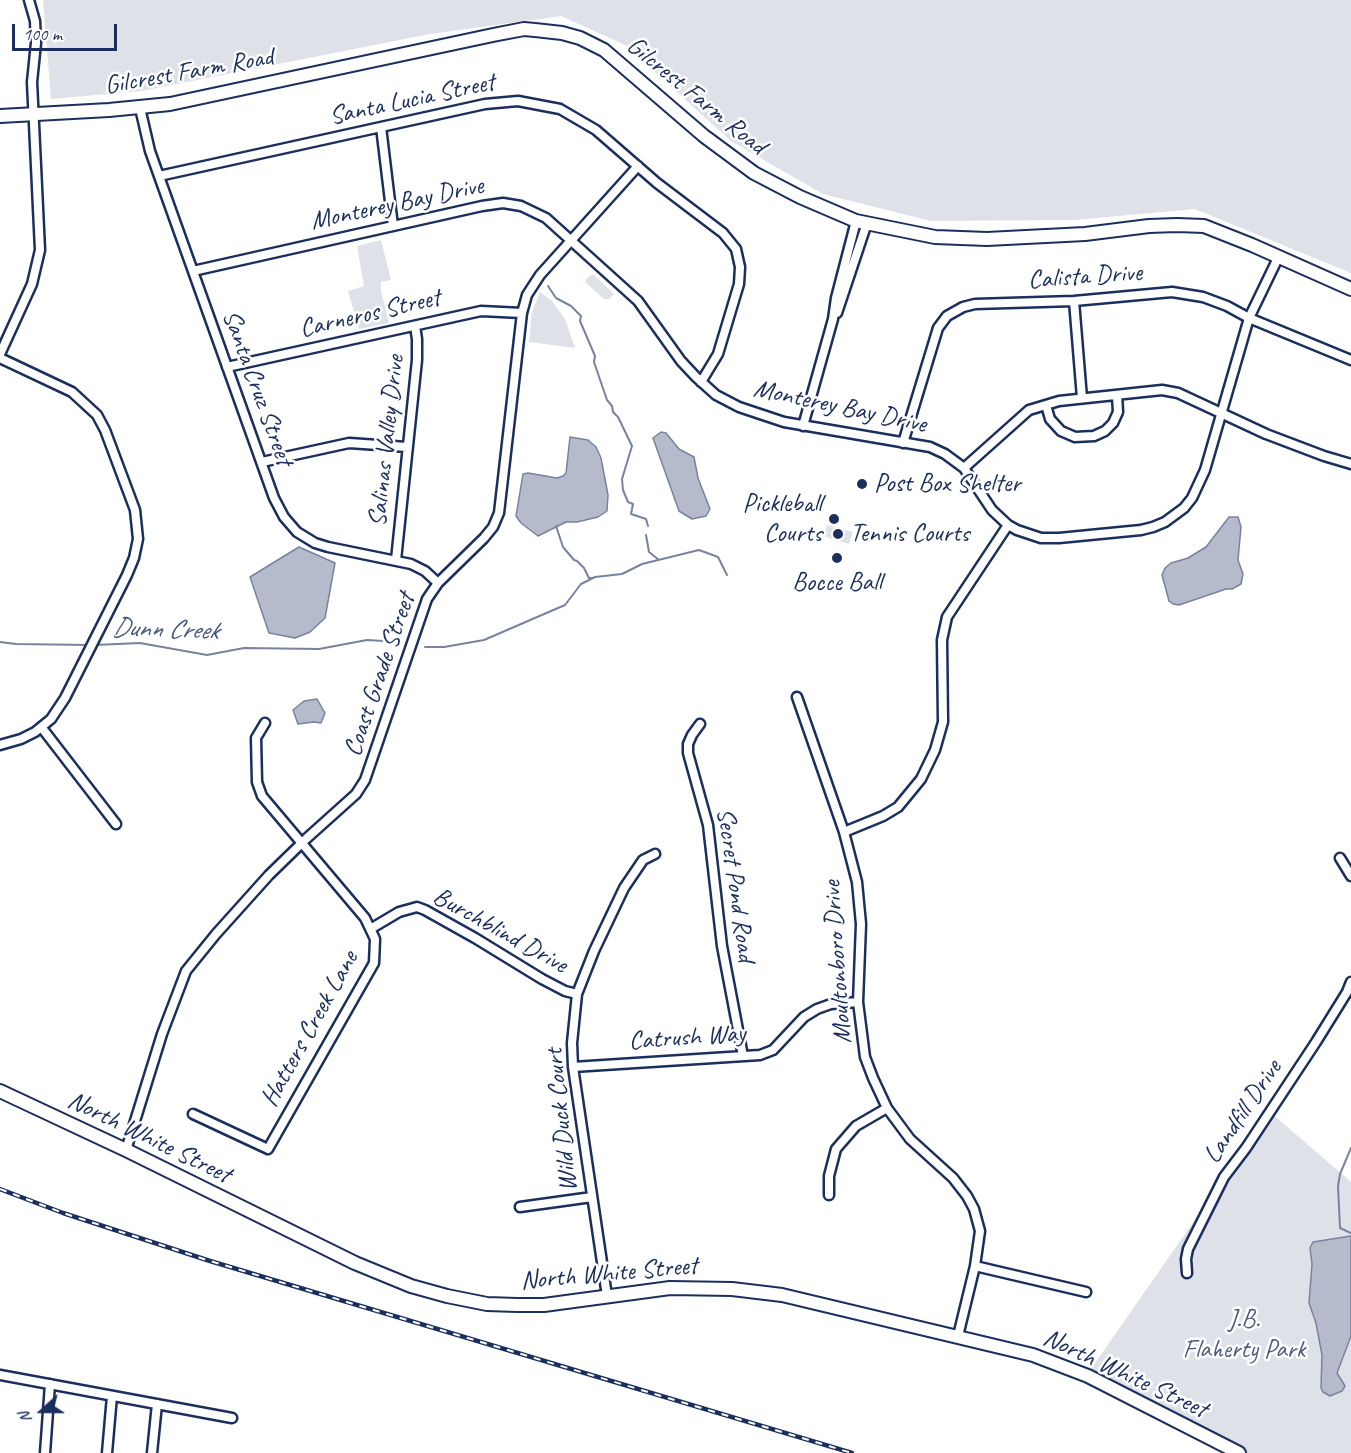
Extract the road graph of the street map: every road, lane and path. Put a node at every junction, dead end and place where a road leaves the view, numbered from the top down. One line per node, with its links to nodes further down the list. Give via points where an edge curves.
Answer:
1 (29, 0): 3 (street, via 36,43)
2 (140, 108): 3 (main road, Gilcrest Farm Road); 7 (street, Santa Cruz Street); 8 (main road, Gilcrest Farm Road, via 524,29 562,33 604,50 704,136 754,173)
3 (33, 114): 4 (main road, Gilcrest Farm Road); 18 (street, via 40,250 32,284)
4 (0, 116)
5 (381, 127): 6 (street, Santa Lucia Street, via 485,104 530,102 560,109 586,122); 7 (street, Santa Lucia Street); 9 (street)
6 (638, 166): 10 (street, Coast Grade Street); 21 (street, Santa Lucia Street, via 723,233 739,258 739,284 718,354)
7 (159, 176): 12 (street, Santa Cruz Street)
8 (862, 222): 11 (main road, Gilcrest Farm Road, via 935,237 987,239 1149,226 1204,226); 26 (street, via 846,292 833,319)
9 (393, 226): 10 (street, Monterey Bay Drive, via 482,206 511,204 539,213); 12 (street, Monterey Bay Drive)
10 (571, 241): 15 (street, Coast Grade Street, via 532,287); 21 (street, Monterey Bay Drive, via 646,310 681,361)
11 (1278, 258): 13 (main road, Gilcrest Farm Road); 16 (street, Monterey Bay Drive)
12 (193, 271): 20 (street, Santa Cruz Street)
13 (1351, 289)
14 (1074, 302): 16 (street, Calista Drive, via 1172,292 1211,300); 23 (street); 27 (street, Calista Drive, via 975,304 947,316 933,339)
15 (522, 313): 17 (street, Carneros Street, via 481,311); 34 (street, Coast Grade Street, via 499,513 484,538)
16 (1249, 318): 19 (street, Calista Drive); 25 (street, Monterey Bay Drive)
17 (415, 326): 20 (street, Carneros Street); 28 (street, Salinas Valley Drive, via 418,348)
18 (0, 356): 38 (street, via 62,387 89,406 105,430 135,510 138,539 128,575 64,698)
19 (1351, 360)
20 (227, 367): 29 (street, Santa Cruz Street)
21 (701, 382): 26 (street, Monterey Bay Drive, via 739,407)
22 (1117, 395): 23 (street); 24 (street, via 1118,412 1113,423 1094,436 1075,437 1061,431 1050,418); 25 (street, via 1162,390)
23 (1082, 398): 24 (street)
24 (1046, 405): 31 (street, via 1029,410)
25 (1220, 413): 30 (street); 32 (street, Monterey Bay Drive, via 1200,484 1184,508 1164,522 1141,530 1059,538 1041,538)
26 (803, 426): 27 (street, Monterey Bay Drive)
27 (903, 443): 31 (street, Monterey Bay Drive, via 930,447)
28 (407, 447): 29 (street, via 349,442); 33 (street, Salinas Valley Drive)
29 (262, 462): 33 (street, Santa Cruz Street, via 278,507 304,538 328,547)
30 (1351, 464)
31 (964, 468): 32 (street, Monterey Bay Drive, via 992,510)
32 (1008, 525): 41 (street, via 947,617 942,640 943,722 921,779 898,807)
33 (396, 560): 34 (street, Santa Cruz Street, via 417,566)
34 (438, 583): 42 (street, Coast Grade Street, via 424,606 365,780 356,794)
35 (797, 697): 41 (street, Moultonboro Drive)
36 (265, 723): 42 (street, Hatters Creek Lane, via 256,738 257,782 262,796)
37 (700, 724): 50 (street, Secret Pond Road, via 688,744 688,753 708,825 722,946)
38 (42, 728): 39 (street); 40 (street)
39 (0, 745)
40 (116, 824)
41 (844, 832): 49 (street, Moultonboro Drive, via 857,882 861,924)
42 (301, 843): 46 (street, Hatters Creek Lane); 55 (street, Coast Grade Street, via 240,906 186,971)
43 (655, 854): 48 (street, Wild Duck Court, via 643,860 624,888)
44 (1340, 858): 45 (street)
45 (1351, 876)
46 (372, 928): 48 (street, Burchblind Drive, via 399,912 425,910 542,979); 54 (street, Hatters Creek Lane, via 376,950 371,972 268,1149)
47 (1351, 982): 60 (street, Landfill Drive, via 1316,1042 1224,1177 1188,1249)
48 (577, 994): 51 (street, Wild Duck Court)
49 (858, 1002): 50 (street, Catrush Way, via 817,1009 804,1017 773,1050); 53 (street, Moultonboro Drive, via 865,1057)
50 (743, 1056): 51 (street, Catrush Way)
51 (573, 1067): 57 (street, Wild Duck Court)
52 (0, 1090): 55 (main road, North White Street)
53 (887, 1108): 56 (street, via 856,1126 836,1149); 59 (street, Moultonboro Drive, via 910,1139 953,1178 970,1202 980,1231)
54 (193, 1114)
55 (126, 1149): 62 (main road, North White Street, via 381,1275 411,1286 487,1304 544,1305)
56 (829, 1195)
57 (592, 1197): 58 (street); 62 (street, Wild Duck Court)
58 (520, 1207)
59 (975, 1266): 61 (street); 63 (street, Moultonboro Drive)
60 (1187, 1273)
61 (1086, 1292)
62 (607, 1296): 63 (main road, North White Street, via 670,1288 782,1294)
63 (958, 1336): 72 (main road, North White Street, via 1033,1355 1088,1376)
64 (0, 1375): 65 (street)
65 (50, 1384): 66 (street); 69 (street)
66 (112, 1396): 67 (street); 70 (street)
67 (157, 1404): 68 (street); 71 (street)
68 (232, 1418)
69 (45, 1453)
70 (107, 1453)
71 (152, 1453)
72 (1239, 1453)

